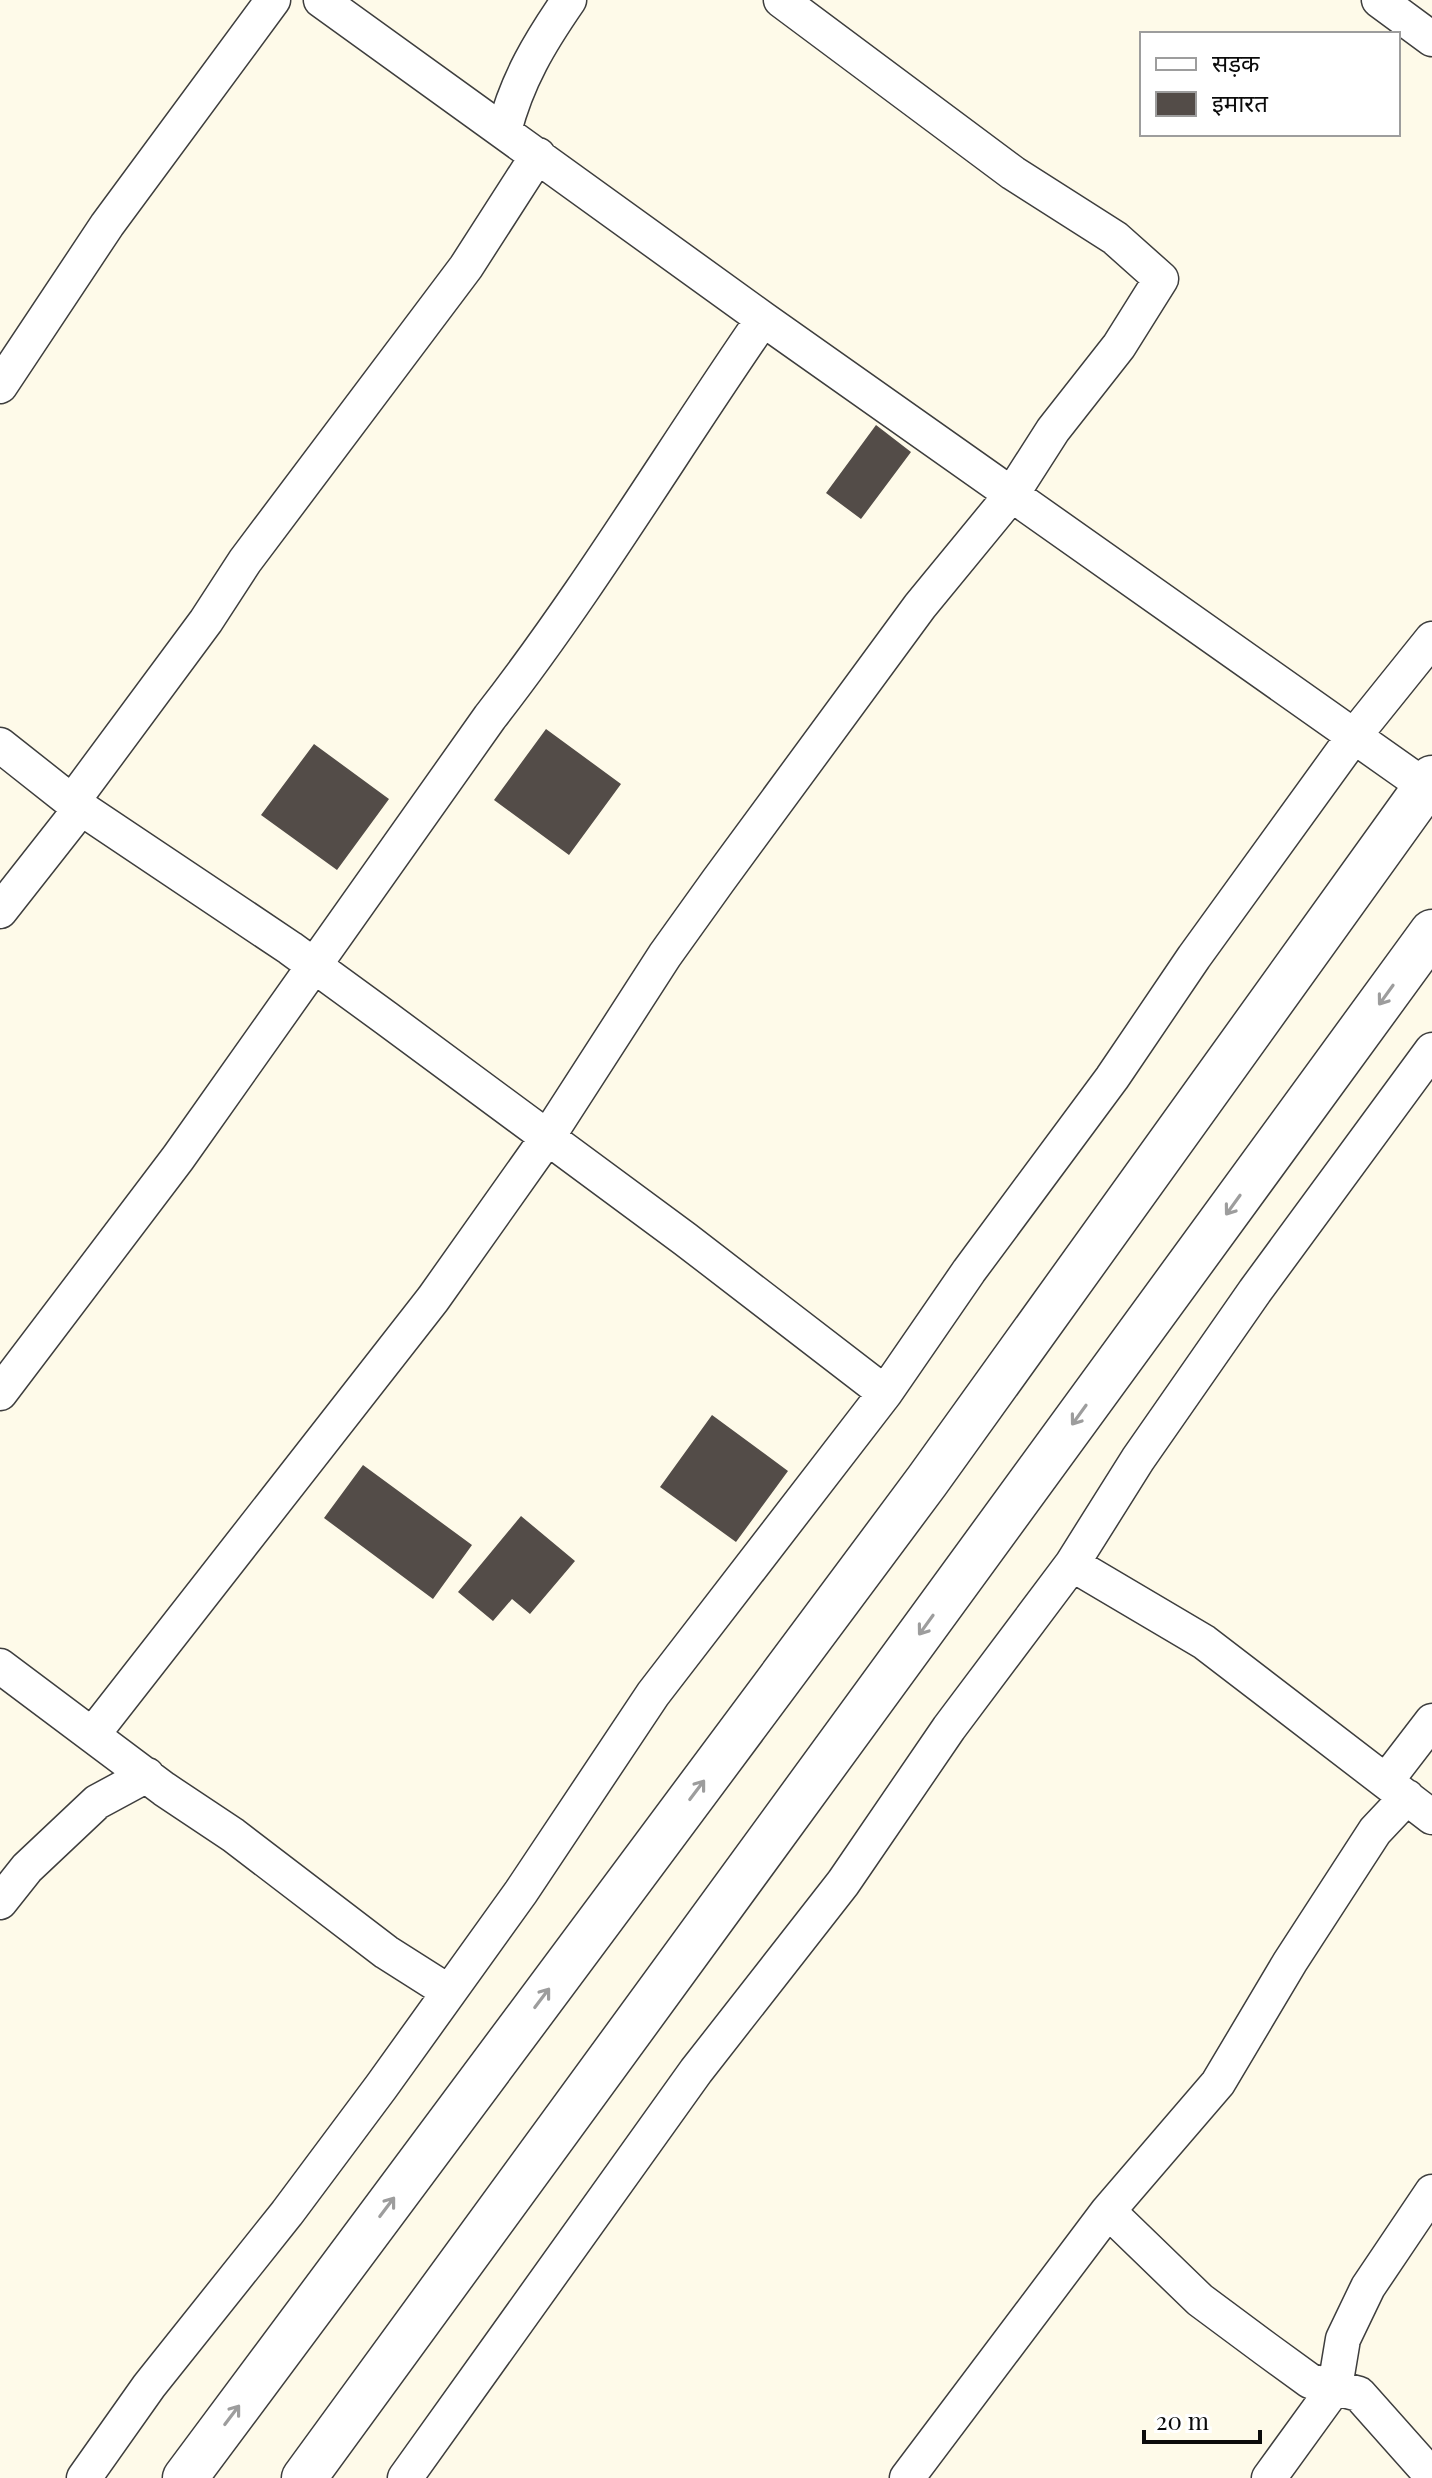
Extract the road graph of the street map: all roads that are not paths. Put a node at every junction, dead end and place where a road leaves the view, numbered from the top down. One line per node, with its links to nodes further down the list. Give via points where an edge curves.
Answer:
1 (273, 0): 10 (street, via 107,225)
2 (321, 0): 7 (street)
3 (569, 0): 7 (street, via 535,49 514,92)
4 (781, 0): 11 (street, via 1013,173 1115,238 1161,279)
5 (1379, 0): 6 (street)
6 (1432, 39)
7 (504, 131): 8 (street)
8 (538, 155): 9 (street); 16 (street, via 466,267 245,561)
9 (763, 319): 11 (street); 19 (street, via 695,415 622,534)
10 (0, 386)
11 (1012, 494): 13 (street); 21 (street, via 920,606 718,881)
12 (1432, 639): 13 (street)
13 (1354, 736): 15 (street); 23 (street)
14 (0, 745): 16 (street)
15 (1429, 783): 37 (street, one-way to 15, via 927,1481)
16 (77, 805): 17 (street); 19 (street)
17 (0, 911)
18 (1432, 932): 38 (street, one-way to 38)
19 (315, 966): 21 (street); 22 (street)
20 (1432, 1050): 24 (street, via 1255,1291)
21 (547, 1138): 23 (street); 27 (street, via 433,1299)
22 (0, 1393)
23 (885, 1393): 31 (street, via 653,1694)
24 (1072, 1564): 29 (street, via 1204,1642); 39 (street, via 949,1728 843,1883 696,2071)
25 (0, 1666): 27 (street)
26 (1432, 1721): 29 (street)
27 (93, 1734): 28 (street)
28 (147, 1775): 30 (street, via 97,1802 27,1868); 31 (street, via 386,1952)
29 (1408, 1799): 33 (street, via 1375,1831 1218,2083)
30 (0, 1902)
31 (449, 1992): 36 (street)
32 (1432, 2192): 34 (street, via 1362,2300 1343,2339)
33 (1108, 2211): 34 (street, via 1200,2300 1310,2381); 40 (street)
34 (1335, 2387): 35 (street, via 1359,2394); 41 (street)
35 (1432, 2476)
36 (84, 2478)
37 (185, 2478)
38 (304, 2478)
39 (405, 2478)
40 (907, 2478)
41 (1269, 2478)

